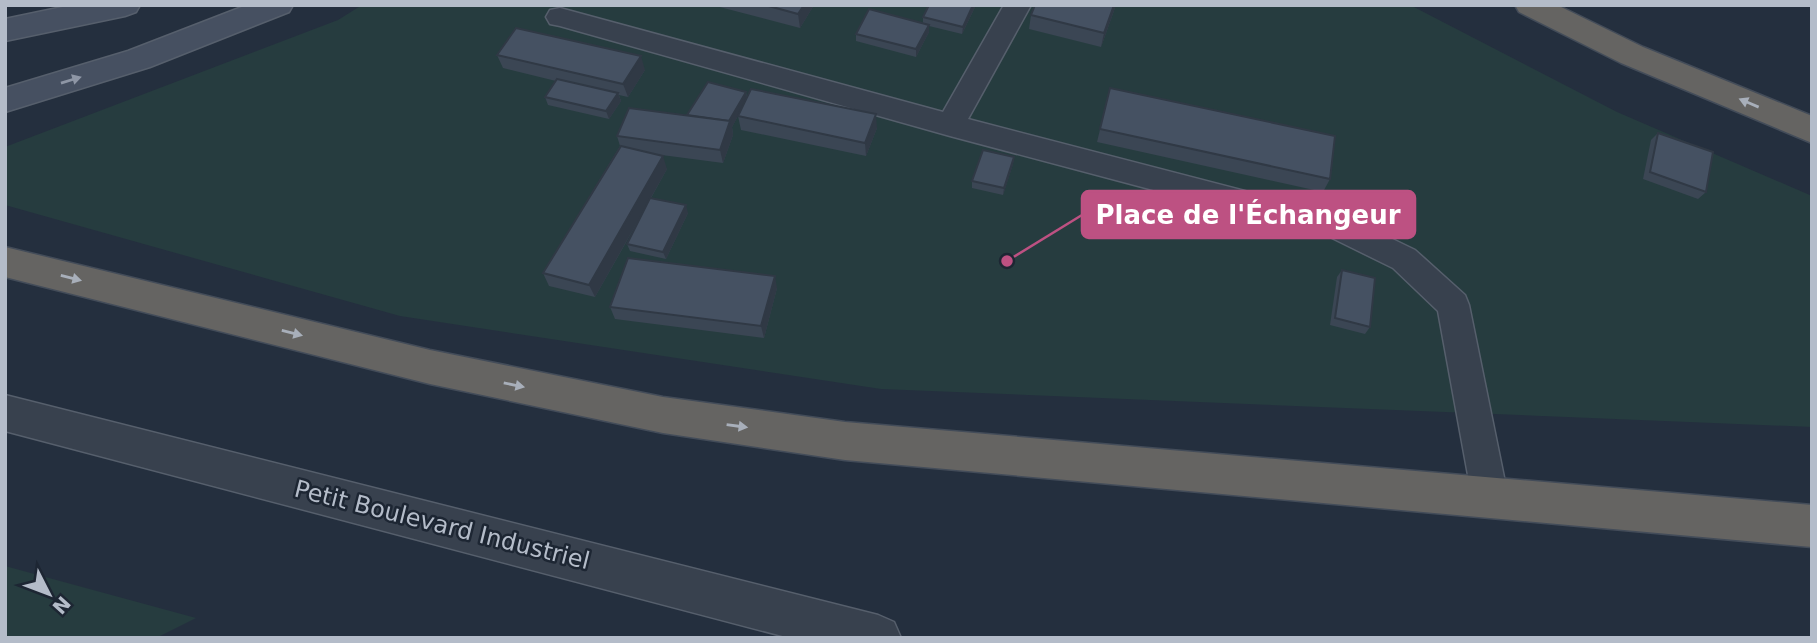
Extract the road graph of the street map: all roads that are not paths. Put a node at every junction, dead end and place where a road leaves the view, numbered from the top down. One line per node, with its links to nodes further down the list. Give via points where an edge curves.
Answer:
1 (125, 5): 6 (main road)
2 (278, 5): 7 (main road, one-way to 2, via 139,59)
3 (1018, 5): 8 (lane)
4 (1530, 5): 9 (highway, one-way to 4)
5 (561, 17): 8 (lane)
6 (5, 30)
7 (5, 100)
8 (950, 125): 12 (lane, via 1338,227 1404,259 1453,305)
9 (1812, 130)
10 (5, 262): 12 (highway, one-way to 12, via 430,367 663,415 845,441)
11 (5, 413): 14 (street, Petit Boulevard Industriel)
12 (1490, 497): 13 (highway)
13 (1812, 526)
14 (878, 638)

